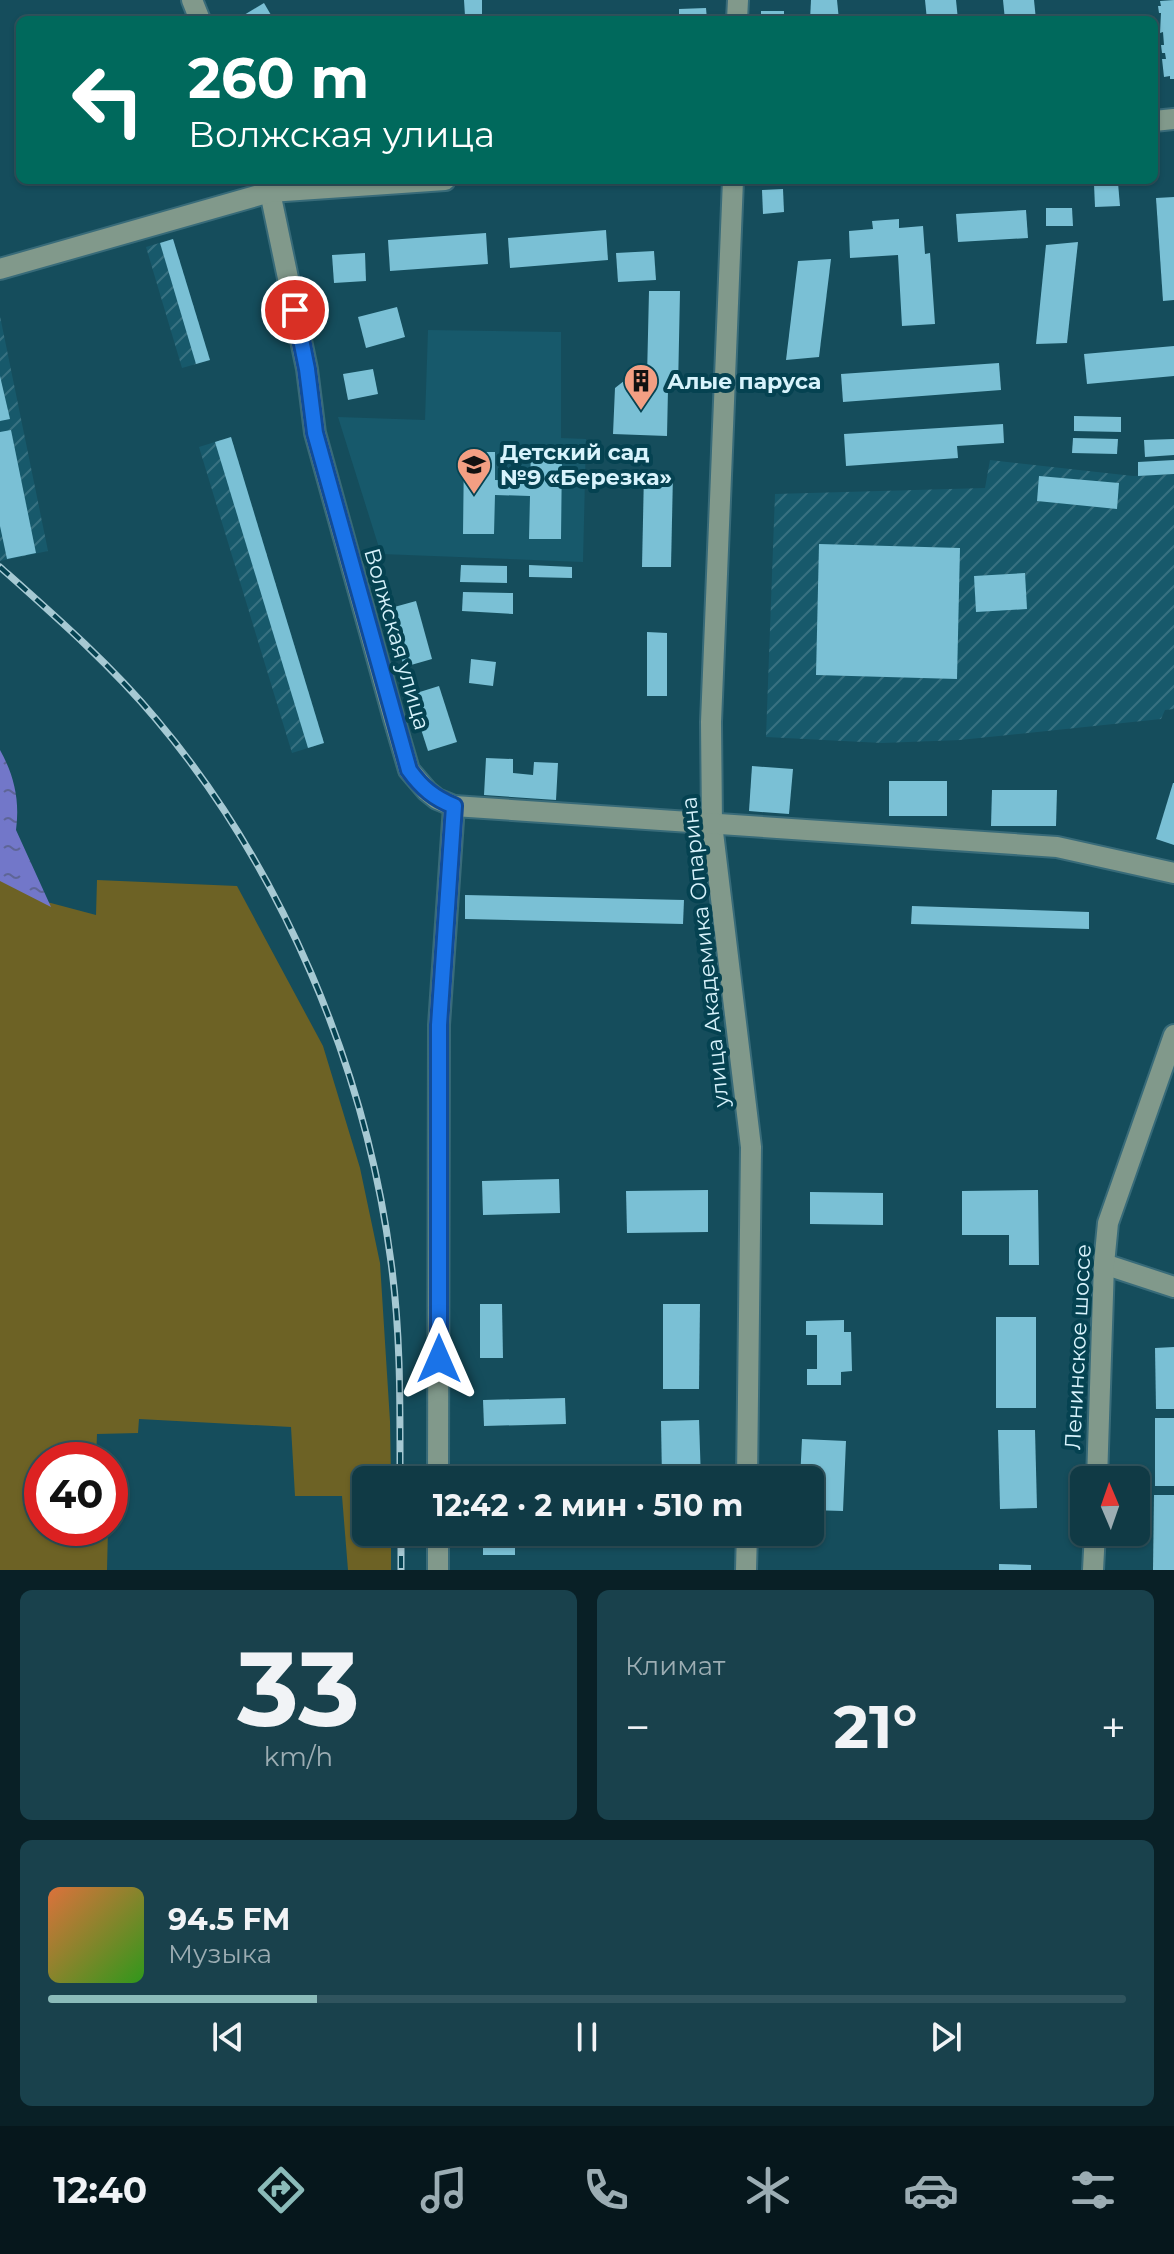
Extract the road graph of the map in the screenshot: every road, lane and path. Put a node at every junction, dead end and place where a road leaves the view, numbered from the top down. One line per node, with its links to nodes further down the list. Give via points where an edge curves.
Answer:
1 (327, 184): 3 (street)
2 (733, 184): 6 (street, улица Академика Опарина, via 711,722)
3 (268, 186): 4 (street); 5 (street, Волжская улица, via 307,369 315,433 409,770 427,791)
4 (0, 269)
5 (454, 806): 6 (street); 11 (street, via 439,1025)
6 (712, 824): 7 (street, via 1057,847); 12 (street, улица Академика Опарина, via 751,1147)
7 (1174, 873)
8 (1174, 1035): 9 (street, Ленинское шоссе, via 1108,1223)
9 (1104, 1264): 10 (street); 13 (street, Ленинское шоссе)
10 (1174, 1287)
11 (438, 1466)
12 (747, 1466)
13 (1097, 1466)
14 (438, 1546): 17 (street)
15 (747, 1546): 18 (street)
16 (1094, 1546): 19 (street)
17 (438, 1570)
18 (746, 1570)
19 (1093, 1570)

